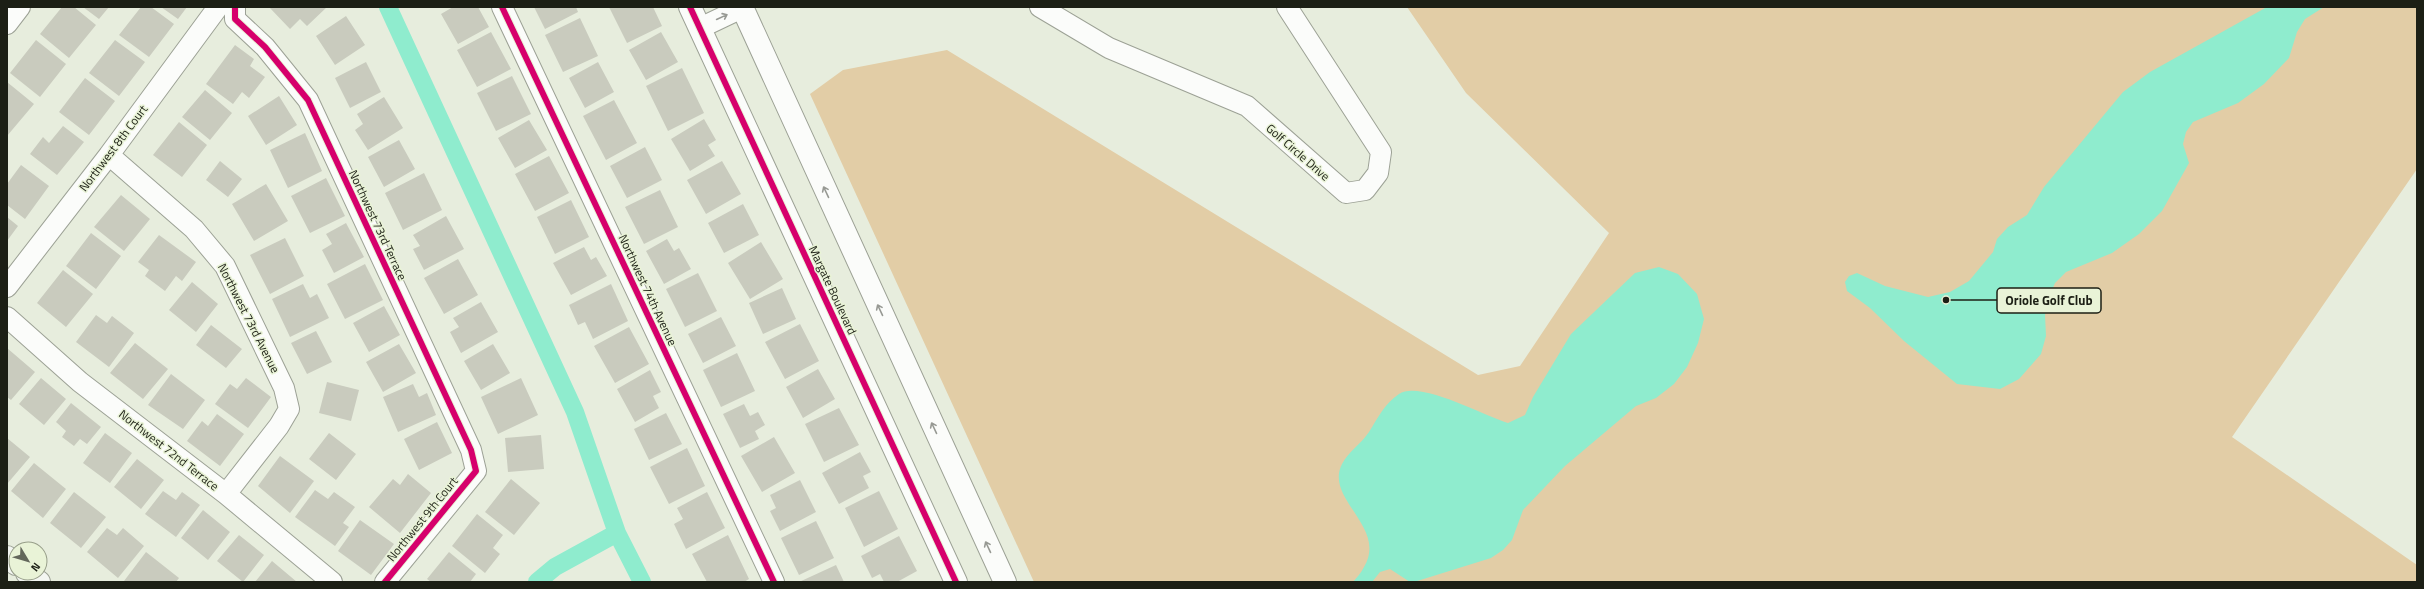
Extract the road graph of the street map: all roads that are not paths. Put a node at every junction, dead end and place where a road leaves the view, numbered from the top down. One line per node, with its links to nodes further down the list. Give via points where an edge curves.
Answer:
1 (20, 7): 9 (street)
2 (218, 7): 11 (street, Northwest 8th Court)
3 (235, 7): 14 (street, Northwest 73rd Terrace, via 235,19 266,46 308,100 471,450)
4 (502, 7): 18 (street, Northwest 74th Avenue)
5 (690, 7): 10 (street, Margate Boulevard)
6 (743, 7): 10 (street, one-way to 6); 20 (street, one-way to 6)
7 (1040, 7): 8 (street, Golf Circle Drive, via 1109,48 1247,106 1346,193 1365,190 1378,173 1380,152)
8 (1287, 7)
9 (7, 24)
10 (700, 28): 19 (street, Margate Boulevard)
11 (109, 155): 12 (street, Northwest 8th Court); 15 (street, Northwest 73rd Avenue, via 194,229 225,266 284,388 289,409 279,426)
12 (7, 287)
13 (7, 317): 15 (street, Northwest 72nd Terrace, via 80,382)
14 (476, 471): 17 (street, Northwest 9th Court)
15 (226, 494): 16 (street, Northwest 72nd Terrace)
16 (332, 582)
17 (385, 582)
18 (774, 582)
19 (956, 582)
20 (1005, 582)

